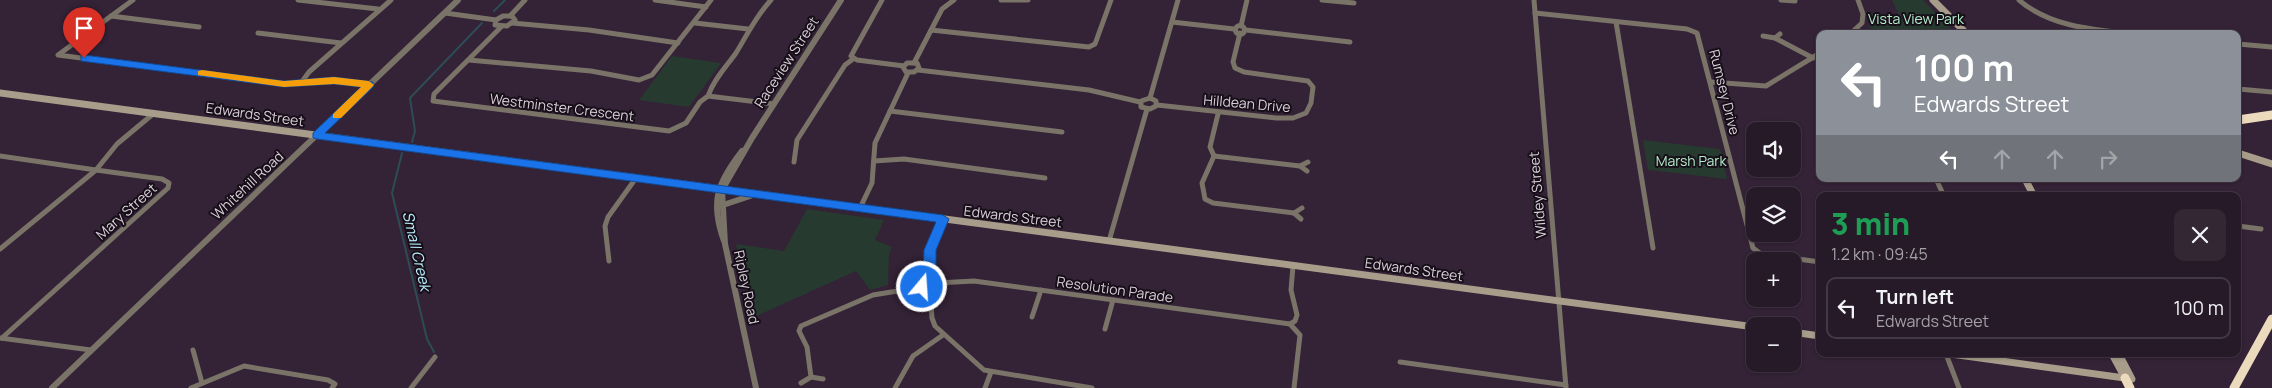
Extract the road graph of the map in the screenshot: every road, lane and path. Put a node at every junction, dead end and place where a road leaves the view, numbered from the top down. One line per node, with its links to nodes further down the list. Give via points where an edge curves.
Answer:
1 (133, 0): 29 (street)
2 (298, 0): 26 (street)
3 (391, 0): 26 (street)
4 (458, 0): 27 (street, Whitehill Road)
5 (525, 0): 30 (street)
6 (655, 0): 25 (street)
7 (711, 0): 25 (street)
8 (771, 0): 39 (street)
9 (841, 0): 73 (street, Raceview Street)
10 (882, 0): 57 (street, via 851,54)
11 (954, 0): 41 (street, via 942,9)
12 (1000, 0): 13 (street)
13 (1028, 0)
14 (1111, 0): 41 (street, via 1095,44 1089,47)
15 (1178, 0): 32 (street)
16 (1247, 0): 36 (street)
17 (1322, 0): 24 (street)
18 (1534, 0): 28 (street, Wildey Street)
19 (1781, 0): 23 (street)
20 (1858, 0): 43 (street, via 1862,23)
21 (1933, 0): 44 (main road)
22 (2020, 0): 45 (street, via 2032,11 2077,26)
23 (1795, 1)
24 (1354, 3)
25 (706, 7): 34 (street)
26 (378, 9): 53 (street, via 371,20)
27 (445, 13): 31 (street); 66 (street, Whitehill Road)
28 (1535, 13): 33 (street, Rumsey Drive); 119 (street, Wildey Street)
29 (110, 16): 37 (street); 65 (street, via 58,55 284,84)
30 (510, 16): 31 (street); 35 (street, via 515,18)
31 (496, 20): 38 (street, via 495,25)
32 (1172, 22): 40 (street); 71 (street)
33 (1616, 22): 64 (street, Rumsey Drive, via 1687,29 1697,33); 108 (street)
34 (695, 23): 39 (street); 51 (street)
35 (512, 24): 38 (street); 51 (street)
36 (1241, 26): 40 (street); 42 (street)
37 (199, 27)
38 (501, 27): 59 (street, Westminster Crescent)
39 (748, 29): 70 (street, via 710,87)
40 (1234, 29): 47 (street)
41 (931, 30): 60 (street)
42 (1246, 30): 47 (street); 52 (street)
43 (1854, 30)
44 (1964, 30)
45 (2106, 30)
46 (258, 33): 53 (street)
47 (1240, 33): 78 (street, Hilldean Drive, via 1234,68 1308,81 1313,85 1310,108 1303,115 1291,119)
48 (1780, 34): 50 (street)
49 (1763, 36): 50 (street)
50 (1775, 38): 58 (street)
51 (678, 42): 59 (street, via 652,75 642,80 554,66)
52 (1350, 42)
53 (341, 43): 65 (street)
54 (2241, 44): 55 (street)
55 (2272, 48)
56 (1816, 56): 58 (street)
57 (853, 58): 61 (street); 88 (street, via 845,65 797,140)
58 (1812, 58): 64 (street, via 1766,86)
59 (469, 60): 70 (street, Westminster Crescent, via 434,94 433,101 669,131 686,123)
60 (914, 63): 61 (street); 62 (street, via 918,64)
61 (904, 66): 63 (street)
62 (918, 70): 63 (street); 72 (street, via 1095,91)
63 (908, 73): 76 (street)
64 (1711, 82): 111 (street, Rumsey Drive, via 1753,248 1761,254)
65 (301, 83): 66 (street, via 334,81)
66 (369, 85): 82 (street, Whitehill Road)
67 (2241, 89): 68 (street)
68 (2272, 92)
69 (0, 93): 77 (main road, Edwards Street)
70 (708, 96): 73 (street)
71 (1150, 98): 72 (street); 74 (street)
72 (1140, 102): 75 (street, via 1141,107)
73 (774, 104): 96 (street, Raceview Street)
74 (1157, 105): 75 (street); 78 (street, Hilldean Drive)
75 (1147, 109): 106 (street)
76 (890, 112): 81 (street); 87 (street, via 876,143)
77 (153, 114): 82 (main road, Edwards Street); 92 (street, via 117,144)
78 (1218, 114): 85 (street, via 1210,147)
79 (2272, 115): 80 (highway)
80 (2241, 120)
81 (1062, 132)
82 (317, 136): 94 (main road, Edwards Street); 129 (street, Whitehill Road)
83 (2241, 154): 91 (main road)
84 (0, 156): 92 (street)
85 (1214, 156): 90 (street); 101 (street, via 1207,166 1201,191 1204,199 1213,203)
86 (2241, 159): 91 (main road)
87 (874, 161): 95 (street, via 904,159); 99 (street, via 872,183)
88 (794, 162)
89 (1308, 162): 90 (street)
90 (1300, 166): 93 (street)
91 (2272, 166)
92 (96, 170): 109 (street); 128 (street, Mary Street, via 167,180 169,186)
93 (1307, 171)
94 (636, 178): 96 (main road, Edwards Street); 110 (street, via 605,226)
95 (1045, 178)
96 (719, 190): 97 (main road, Edwards Street); 98 (street, Ripley Road); 107 (street, via 718,227)
97 (753, 195): 98 (street); 99 (main road, Edwards Street)
98 (723, 205): 107 (street, Ripley Road)
99 (860, 208): 102 (main road, Edwards Street)
100 (1302, 208): 101 (street)
101 (1294, 213): 103 (street)
102 (943, 219): 106 (main road, Edwards Street); 113 (street, via 930,250)
103 (1301, 219)
104 (2241, 226): 105 (street)
105 (2261, 229)
106 (1109, 241): 112 (main road, Edwards Street)
107 (725, 244): 149 (street, Ripley Road)
108 (1653, 248)
109 (0, 249)
110 (609, 261)
111 (1816, 261)
112 (1293, 266): 119 (main road, Edwards Street); 122 (street, via 1291,290 1297,315 1295,322)
113 (930, 279): 114 (street); 115 (street, via 923,282)
114 (937, 283): 116 (street); 117 (street, Resolution Parade, via 974,281)
115 (922, 287): 116 (street); 138 (street, via 873,295 801,326 799,331 807,347)
116 (930, 290): 126 (street, via 932,318)
117 (1040, 290): 118 (street, Resolution Parade); 120 (street)
118 (1112, 300): 122 (street, Resolution Parade); 124 (street)
119 (1558, 301): 123 (main road, Edwards Street); 144 (street, Wildey Street)
120 (1032, 317)
121 (2272, 319): 156 (highway)
122 (1290, 324): 153 (street, via 1300,335)
123 (1746, 326)
124 (1105, 328)
125 (1801, 333): 127 (main road)
126 (943, 335): 137 (street, via 980,368); 150 (street, via 905,364)
127 (1816, 335)
128 (1, 338): 129 (street)
129 (91, 350): 145 (street, Whitehill Road)
130 (194, 350): 141 (street)
131 (435, 357): 148 (street)
132 (1947, 357): 154 (street)
133 (1974, 357): 139 (main road)
134 (2114, 357): 139 (main road)
135 (2121, 357): 139 (main road, via 2132,379)
136 (1400, 362): 144 (street)
137 (991, 372): 143 (street); 151 (street)
138 (811, 377): 140 (street); 142 (street)
139 (2125, 378): 155 (highway)
140 (822, 379)
141 (202, 383): 146 (street); 147 (street, via 244,366 328,380 334,384)
142 (801, 383)
143 (1075, 387): 152 (street)
144 (1566, 387)
145 (52, 388)
146 (191, 388)
147 (332, 388)
148 (411, 388)
149 (756, 388)
150 (895, 388)
151 (985, 388)
152 (1092, 388)
153 (1294, 388)
154 (1959, 388)
155 (2130, 388)
156 (2234, 388)

